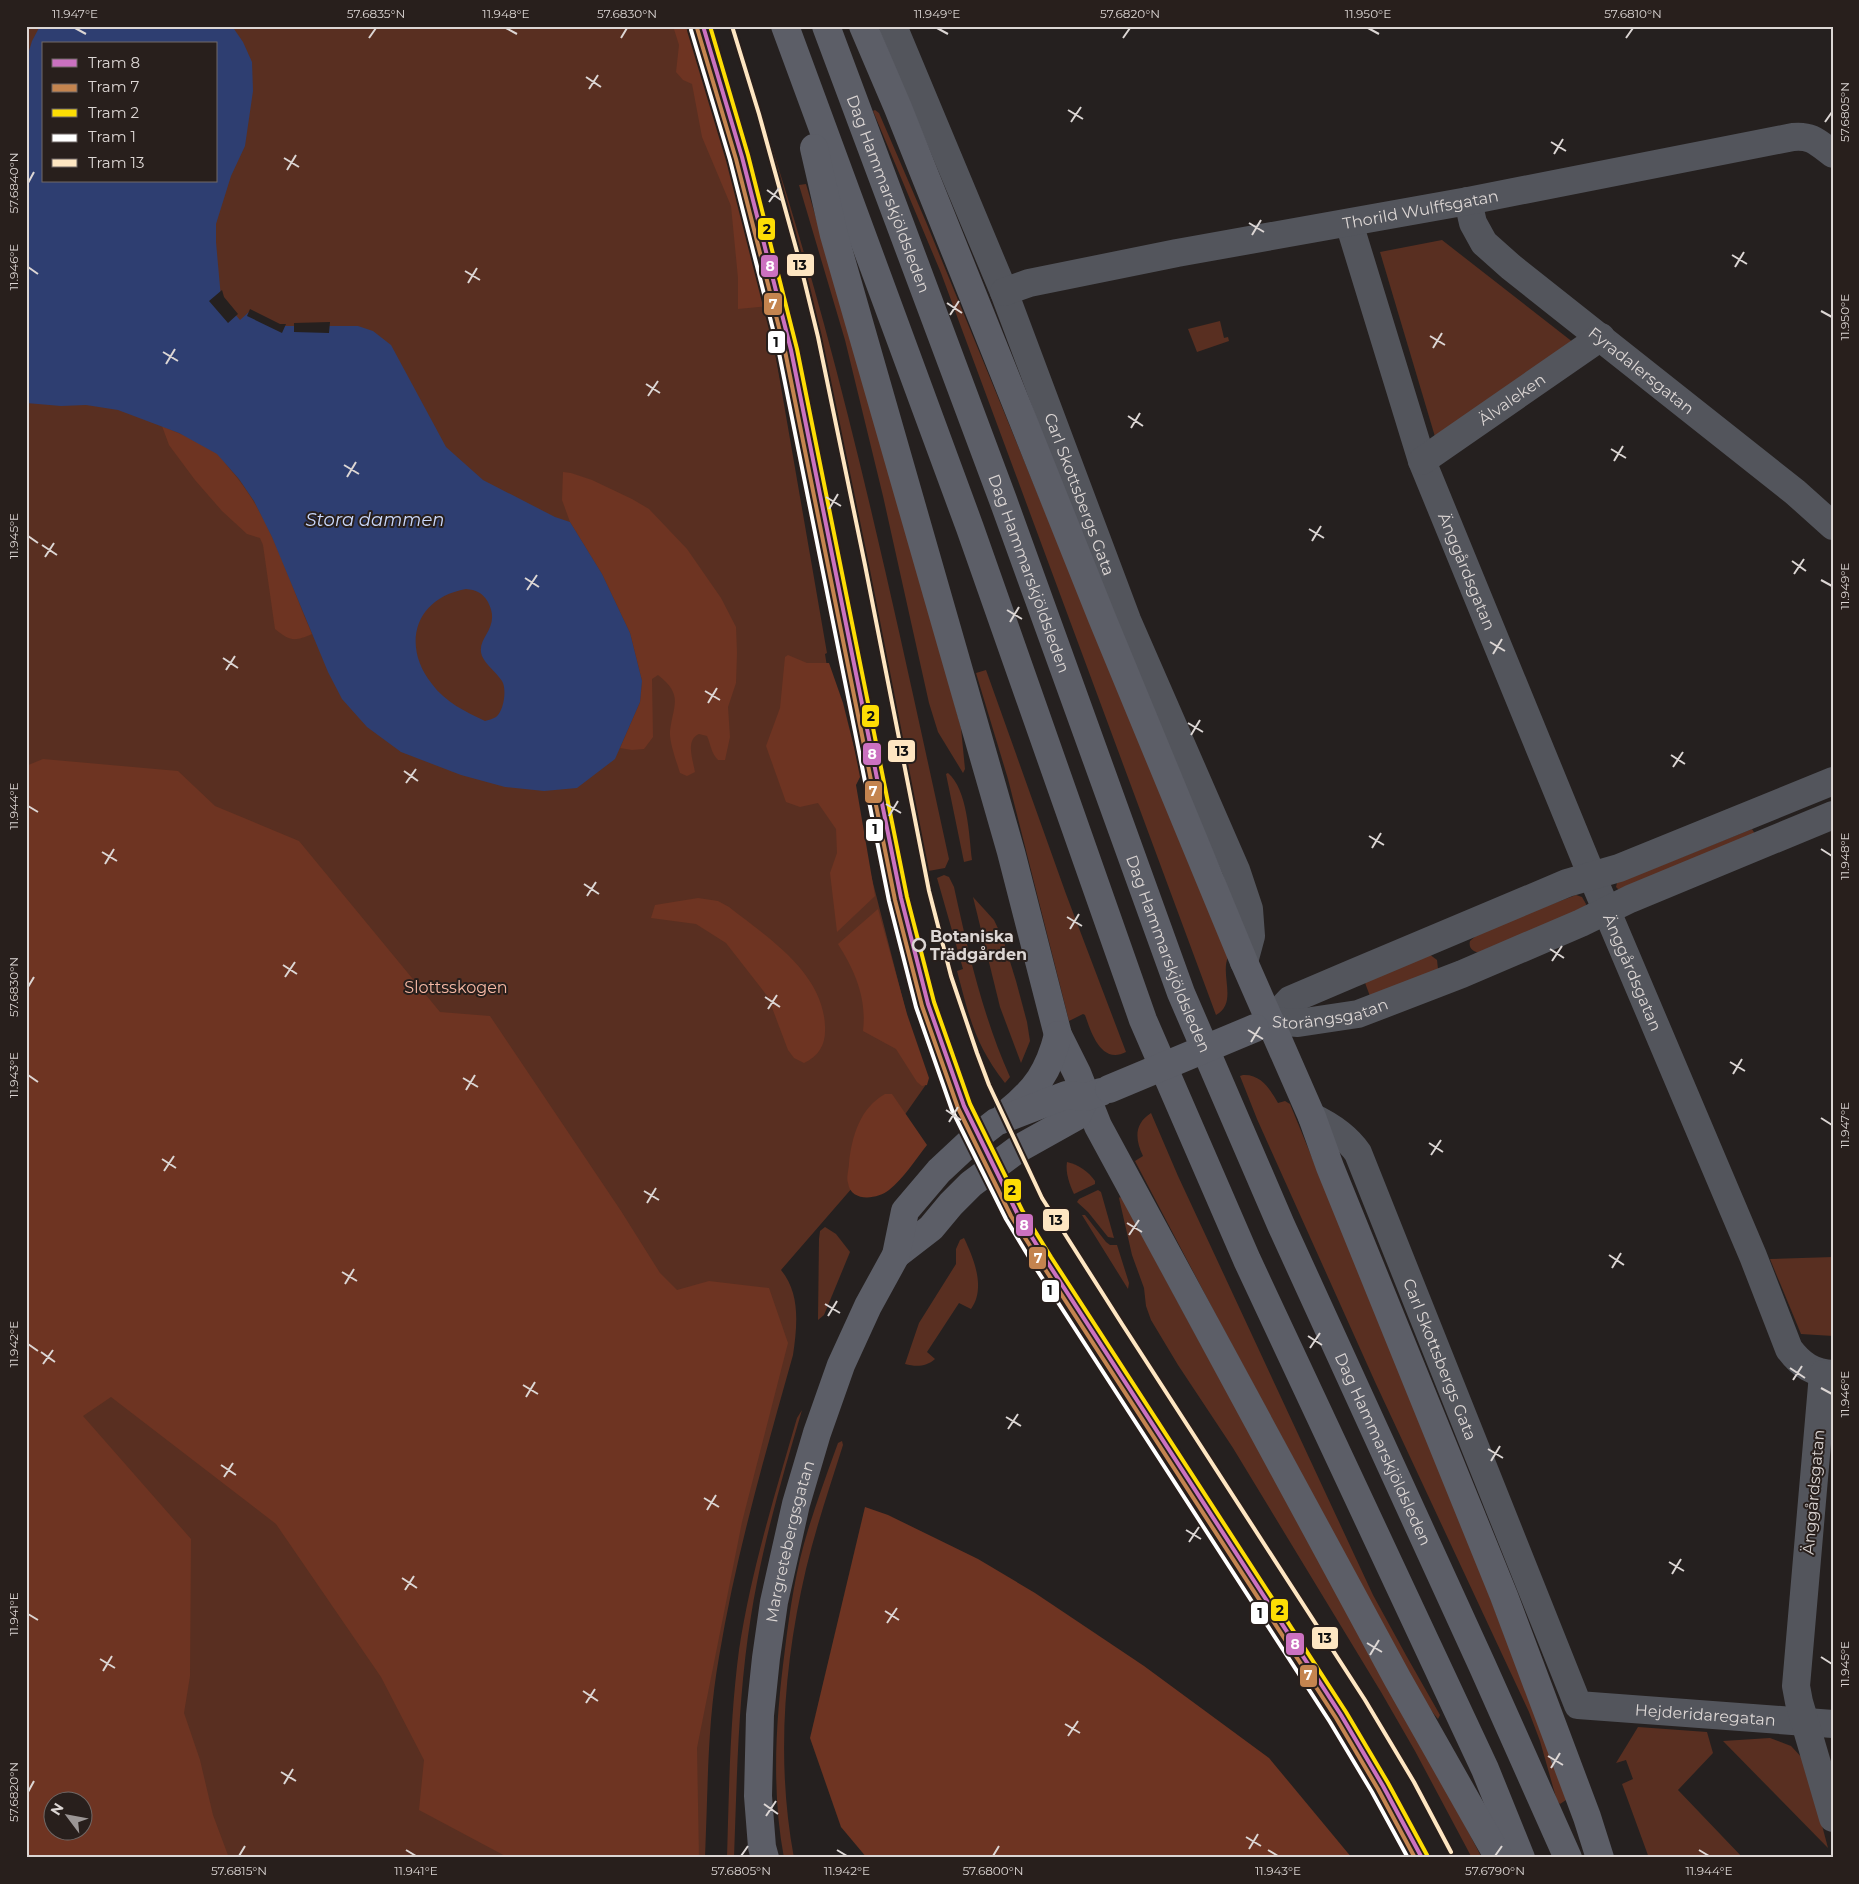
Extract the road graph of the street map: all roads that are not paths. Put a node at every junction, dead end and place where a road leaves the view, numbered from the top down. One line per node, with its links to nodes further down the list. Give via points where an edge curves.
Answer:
1 (826, 26): 35 (main road, Dag Hammarskjöldsleden, via 1003,500 1181,993 1281,1225)
2 (863, 26): 19 (main road)
3 (893, 26): 8 (street, Carl Skottsbergs Gata)
4 (787, 32): 22 (main road, via 834,235 1008,842); 34 (main road, via 973,537 1143,1020 1247,1260 1485,1769)
5 (1833, 154): 6 (street, Thorild Wulffsgatan, via 1814,140 1804,136 1793,137)
6 (1468, 201): 7 (street, Thorild Wulffsgatan); 9 (street, Fyradalersgatan, via 1484,243)
7 (1349, 223): 8 (street, Thorild Wulffsgatan, via 1177,253 1029,283); 10 (street, Änggårdsgatan)
8 (1004, 292): 19 (street, Carl Skottsbergs Gata, via 1127,620 1236,870 1249,909 1251,936)
9 (1601, 337): 10 (street, Älvaleken); 11 (street, Fyradalersgatan)
10 (1422, 461): 16 (street, Änggårdsgatan)
11 (1832, 523)
12 (1833, 781): 13 (street, Storängsgatan)
13 (1761, 811): 15 (street); 16 (street, Storängsgatan)
14 (1833, 815): 15 (street, Storängsgatan)
15 (1773, 839): 17 (street, Storängsgatan)
16 (1592, 876): 17 (street, Änggårdsgatan); 18 (street, Storängsgatan, via 1567,883)
17 (1607, 911): 20 (street, Storängsgatan); 27 (street, Änggårdsgatan, via 1753,1256 1789,1350 1801,1364)
18 (1447, 934): 20 (street); 21 (street, Storängsgatan, via 1290,1000)
19 (1244, 962): 21 (main road)
20 (1462, 974): 21 (street, Storängsgatan, via 1358,1014)
21 (1263, 1025): 23 (main road, bridge); 25 (main road)
22 (1058, 1035): 23 (main road, via 1078,1073); 24 (main road)
23 (1098, 1093): 24 (main road); 26 (main road, Margretebergsgatan, via 1077,1116 1018,1150 972,1184 931,1228); 33 (main road, via 1098,1126)
24 (1038, 1098): 26 (main road, Margretebergsgatan, via 996,1122 939,1171 905,1211)
25 (1312, 1117): 28 (street, Carl Skottsbergs Gata, via 1351,1143 1358,1153); 36 (main road, via 1504,1596)
26 (896, 1255): 32 (main road, Margretebergsgatan, via 840,1365 796,1504 774,1602 760,1715 758,1796)
27 (1828, 1374): 29 (street, Änggårdsgatan, via 1796,1686)
28 (1578, 1705): 29 (street, Hejderidaregatan)
29 (1806, 1722): 30 (street, Hejderidaregatan); 31 (street, Änggårdsgatan)
30 (1833, 1724)
31 (1833, 1818)
32 (762, 1854)
33 (1498, 1858)
34 (1521, 1858)
35 (1568, 1858)
36 (1600, 1858)

